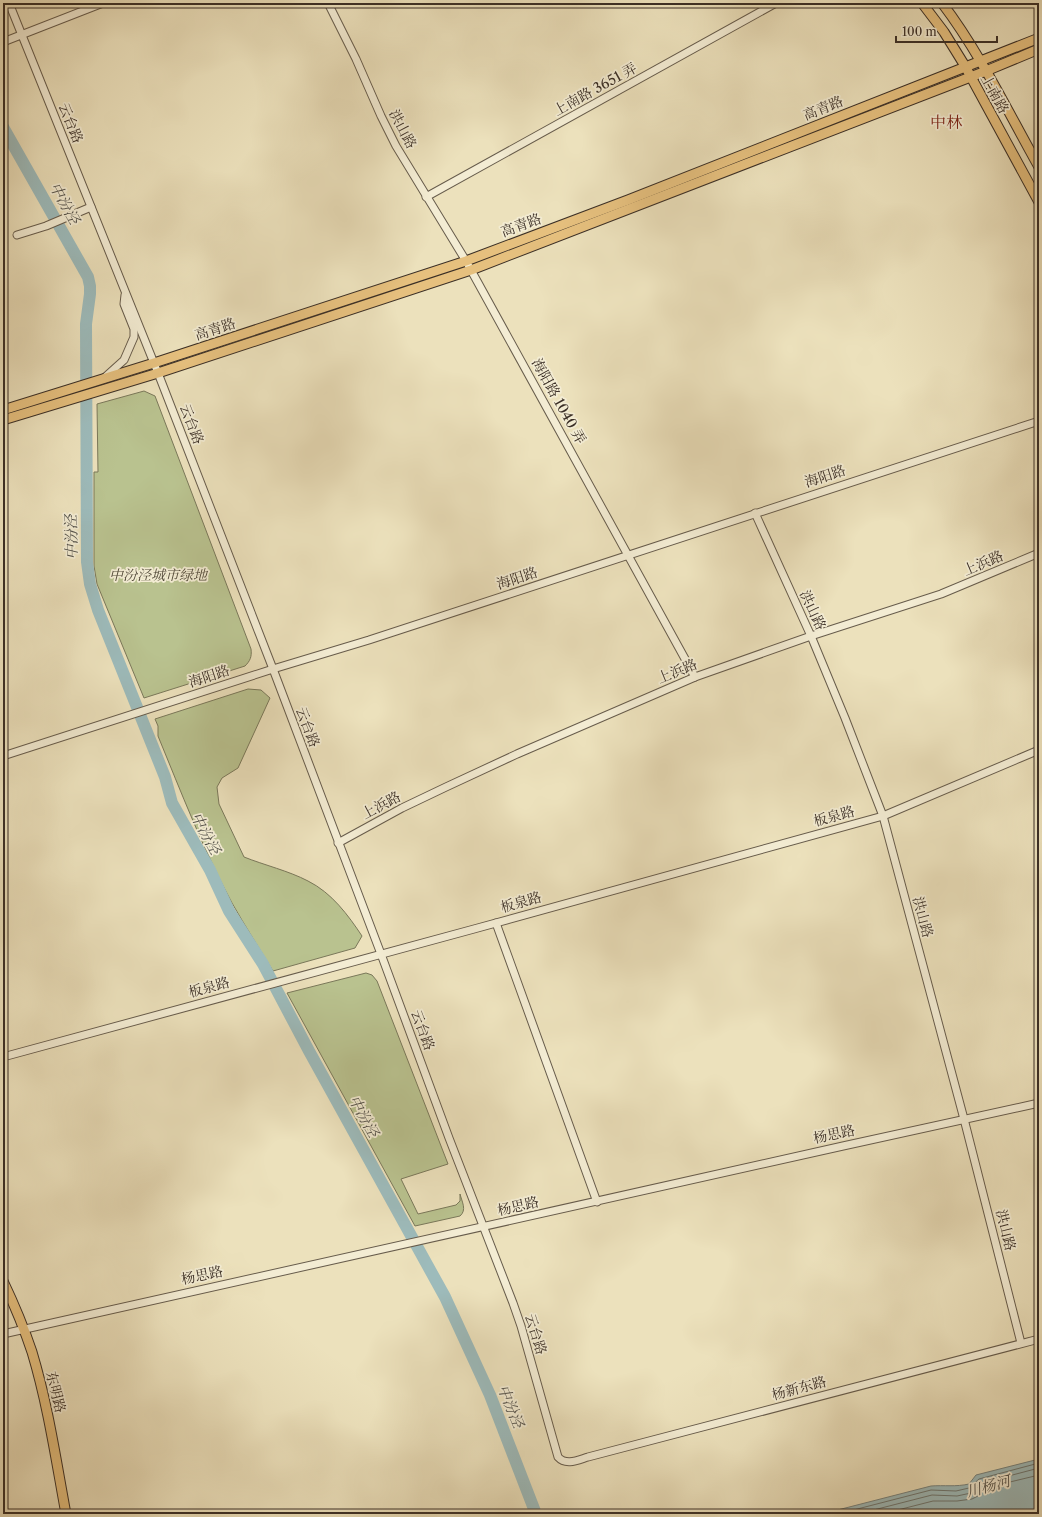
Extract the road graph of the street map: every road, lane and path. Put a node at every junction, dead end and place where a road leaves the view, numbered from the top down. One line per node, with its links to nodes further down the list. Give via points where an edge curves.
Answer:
1 (9, 3): 7 (street, 云台路)
2 (103, 3): 7 (street)
3 (328, 3): 16 (street, 洪山路, via 388,132)
4 (776, 3): 16 (street, 上南路 3651 弄)
5 (922, 3): 12 (main road, 上南路)
6 (942, 3): 11 (main road, 上南路)
7 (22, 35): 9 (street); 18 (street, 云台路)
8 (1039, 38): 11 (main road, 高青路)
9 (3, 42)
10 (1039, 49): 13 (main road, 高青路)
11 (979, 61): 12 (main road, 高青路); 13 (main road, 上南路)
12 (965, 66): 14 (main road, 上南路); 20 (main road, 高青路, via 628,200)
13 (986, 71): 14 (main road, 高青路); 15 (main road, 上南路)
14 (969, 77): 17 (main road, 上南路); 21 (main road, 高青路)
15 (1039, 167)
16 (426, 197): 20 (street, 洪山路)
17 (1039, 202)
18 (91, 207): 19 (street); 22 (street, 云台路)
19 (17, 235)
20 (466, 261): 21 (street, 海阳路 1040 弄); 23 (main road, 高青路)
21 (471, 270): 24 (main road, 高青路); 32 (street, 海阳路 1040 弄)
22 (126, 292): 23 (street, 云台路); 25 (street, via 124,304 134,329 134,337 124,360)
23 (154, 363): 24 (street, 云台路); 25 (main road, 高青路)
24 (158, 373): 26 (main road, 高青路, via 97,392); 34 (street, 云台路)
25 (99, 381): 26 (main road, 高青路)
26 (72, 394): 27 (main road, 高青路); 28 (main road, 高青路)
27 (3, 410)
28 (3, 420)
29 (1039, 421): 30 (street, 海阳路)
30 (755, 513): 32 (street, 海阳路); 33 (street, 洪山路)
31 (1039, 553): 33 (street, 上浜路, via 941,594)
32 (628, 555): 34 (street, 海阳路); 35 (street, 海阳路 1040 弄)
33 (811, 636): 35 (street, 上浜路); 38 (street, 洪山路)
34 (273, 669): 37 (street, 海阳路); 39 (street, 云台路)
35 (695, 678): 39 (street, 上浜路, via 517,754 402,808)
36 (1039, 750): 38 (street, 板泉路)
37 (3, 756)
38 (883, 816): 40 (street, 板泉路); 44 (street, 洪山路)
39 (338, 843): 41 (street, 云台路)
40 (496, 923): 41 (street, 板泉路); 45 (street)
41 (381, 954): 42 (street, 板泉路); 46 (street, 云台路)
42 (3, 1057)
43 (1039, 1103): 44 (street, 杨思路)
44 (964, 1120): 45 (street, 杨思路); 51 (street, 洪山路)
45 (597, 1202): 46 (street, 杨思路)
46 (484, 1227): 48 (street, 杨思路); 52 (street, 云台路, via 521,1326 556,1452 561,1461)
47 (3, 1281): 48 (main road, 东明路)
48 (24, 1330): 49 (street, 杨思路); 53 (main road, 东明路, via 47,1413)
49 (3, 1334)
50 (1039, 1339): 51 (street, 杨新东路)
51 (1021, 1343): 52 (street, 杨新东路)
52 (566, 1463)
53 (66, 1514)

